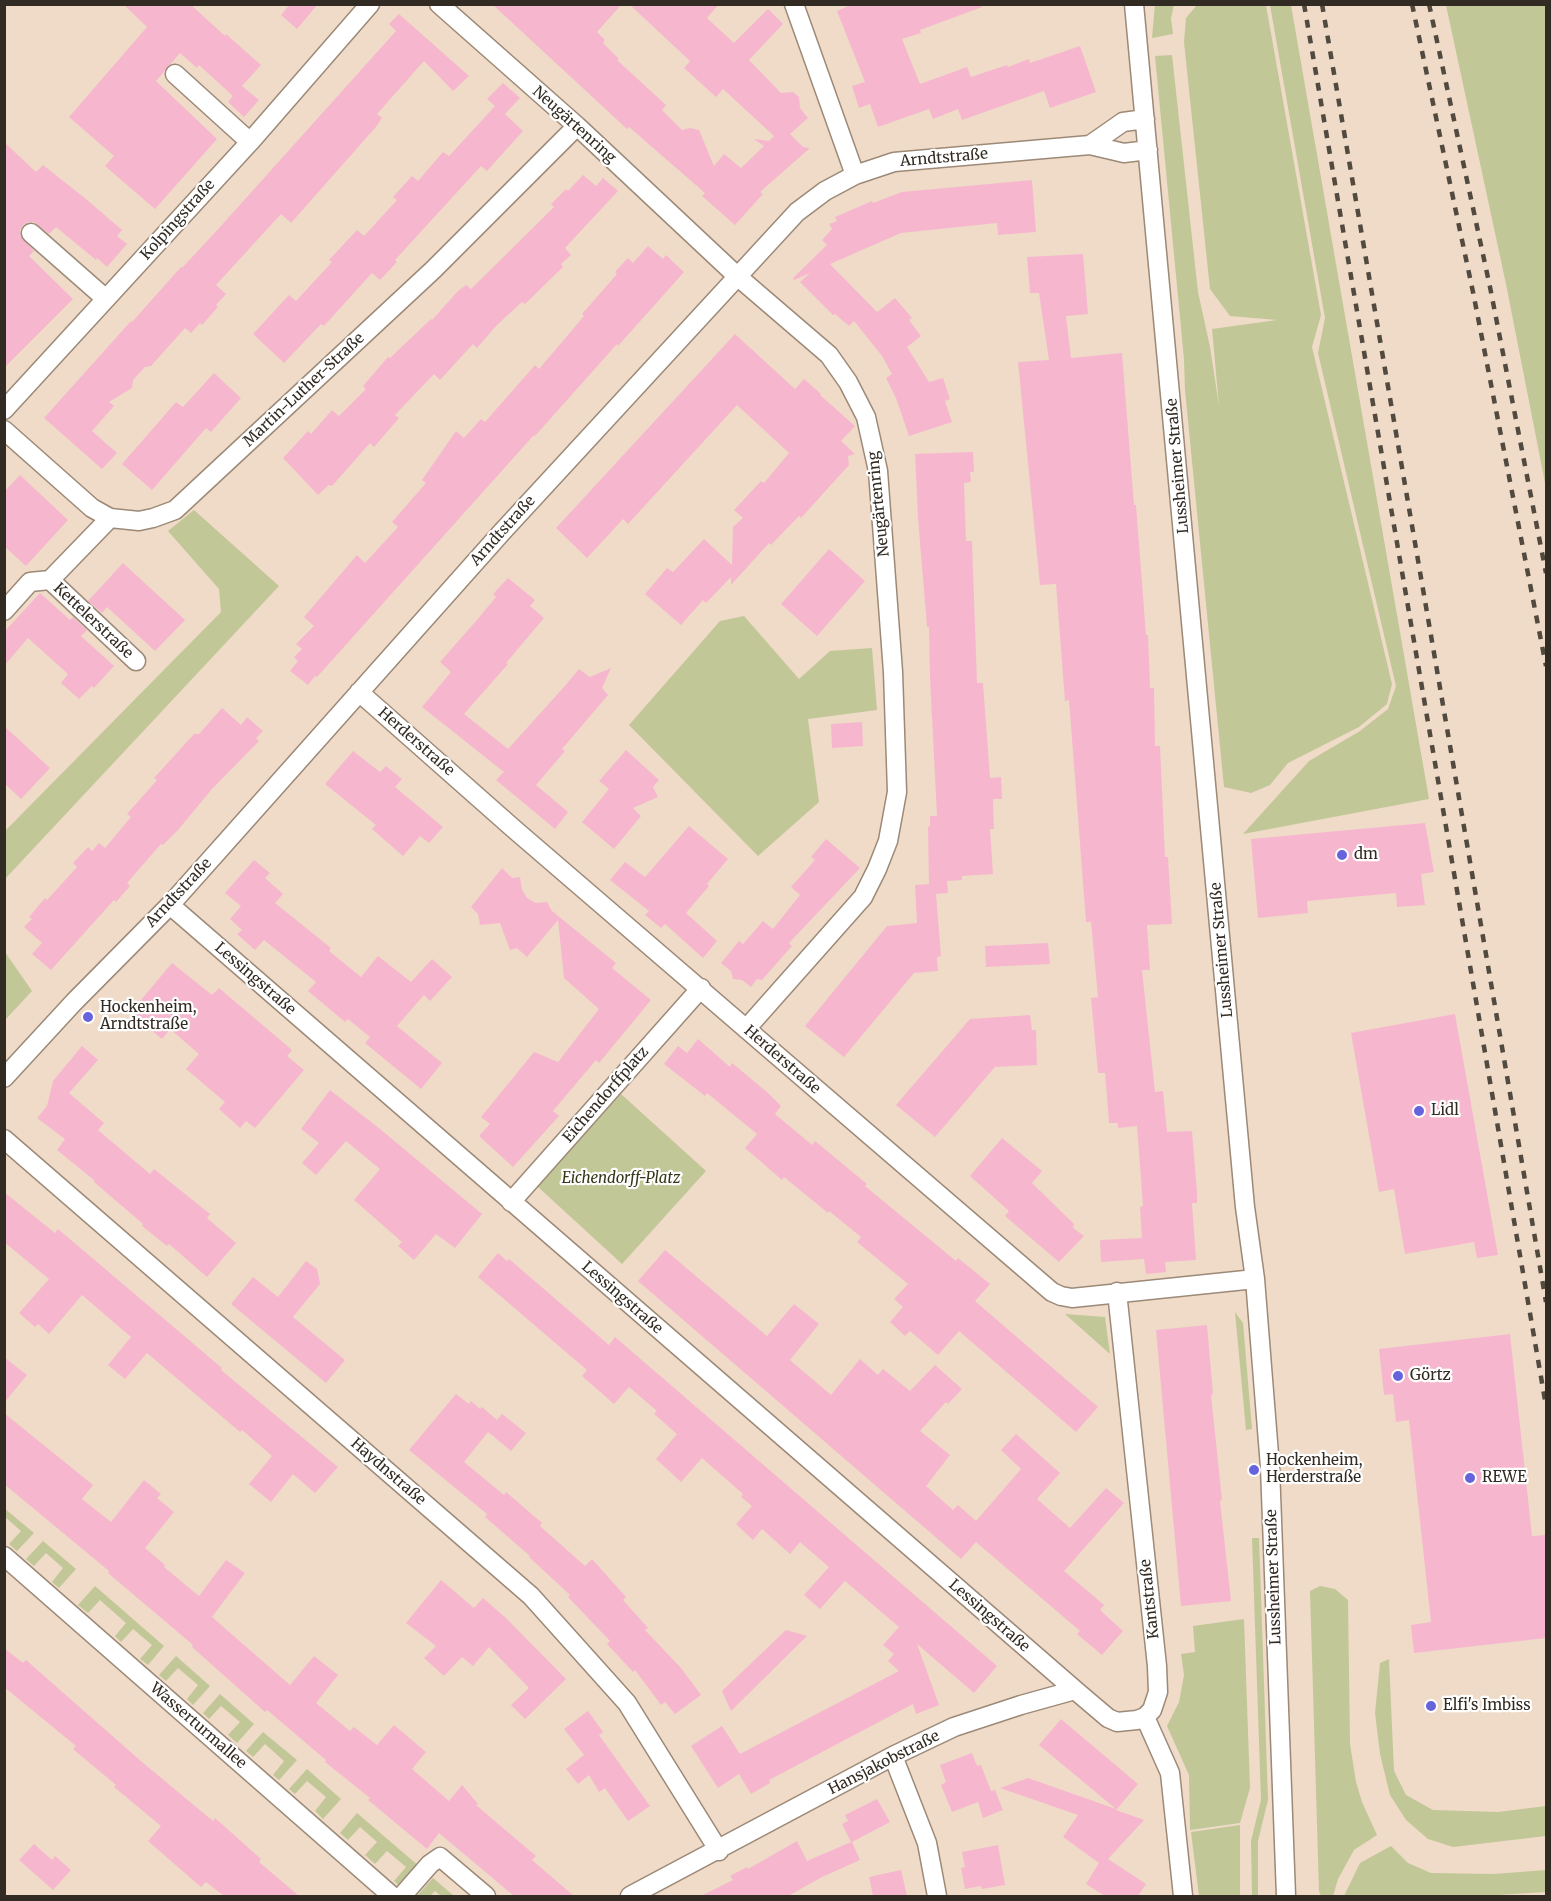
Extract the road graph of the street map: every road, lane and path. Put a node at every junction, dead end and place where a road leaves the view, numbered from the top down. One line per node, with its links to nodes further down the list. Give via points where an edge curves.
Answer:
1 (370, 4): 8 (street, Kolpingstraße)
2 (439, 4): 7 (street, Neugärtenring)
3 (794, 4): 11 (street)
4 (1134, 4): 6 (street, Lussheimer Straße)
5 (175, 74): 8 (street)
6 (1145, 119): 9 (street, Arndtstraße, via 1123,122); 10 (street, Lussheimer Straße)
7 (577, 126): 13 (street, Neugärtenring); 17 (street, Martin-Luther-Straße, via 433,270 175,510 139,520)
8 (250, 142): 14 (street, Kolpingstraße)
9 (1090, 145): 10 (street, Arndtstraße, via 1124,153); 11 (street, Arndtstraße, via 894,162)
10 (1148, 150): 28 (street, Lussheimer Straße, via 1245,1207)
11 (855, 175): 13 (street, Arndtstraße, via 797,212)
12 (31, 233): 14 (street)
13 (737, 276): 21 (street, Arndtstraße); 24 (street, Neugärtenring, via 829,355 866,417 881,501 897,792 888,841 863,897)
14 (106, 299): 15 (street, Kolpingstraße)
15 (4, 410)
16 (4, 430): 17 (street, Martin-Luther-Straße, via 92,508)
17 (110, 518): 18 (street, Kettelerstraße)
18 (50, 580): 19 (street, Kettelerstraße, via 30,582); 20 (street, Kettelerstraße)
19 (4, 611)
20 (136, 661)
21 (359, 692): 22 (street, Arndtstraße); 23 (street, Herderstraße)
22 (170, 905): 25 (street, Arndtstraße); 27 (street, Lessingstraße)
23 (701, 988): 24 (street, Herderstraße); 27 (street, Eichendorffplatz)
24 (746, 1029): 29 (street, Herderstraße, via 1052,1292 1072,1298)
25 (4, 1078)
26 (4, 1139): 34 (street, Haydnstraße, via 531,1596 627,1703)
27 (512, 1202): 31 (street, Lessingstraße)
28 (1255, 1279): 29 (street, Herderstraße); 41 (street, Lussheimer Straße, via 1270,1467)
29 (1117, 1292): 32 (street, Kantstraße, via 1158,1682 1156,1701)
30 (4, 1556): 35 (street, Wasserturmallee)
31 (1075, 1690): 32 (street, via 1117,1722); 33 (street, Hansjakobstraße, via 954,1727)
32 (1145, 1717): 40 (street, via 1170,1773)
33 (893, 1756): 34 (street, Hansjakobstraße); 39 (street, via 927,1843)
34 (719, 1851): 38 (street, Hansjakobstraße)
35 (392, 1896)
36 (402, 1896): 37 (street, via 440,1857)
37 (486, 1896)
38 (630, 1896)
39 (937, 1896)
40 (1183, 1896)
41 (1286, 1896)

